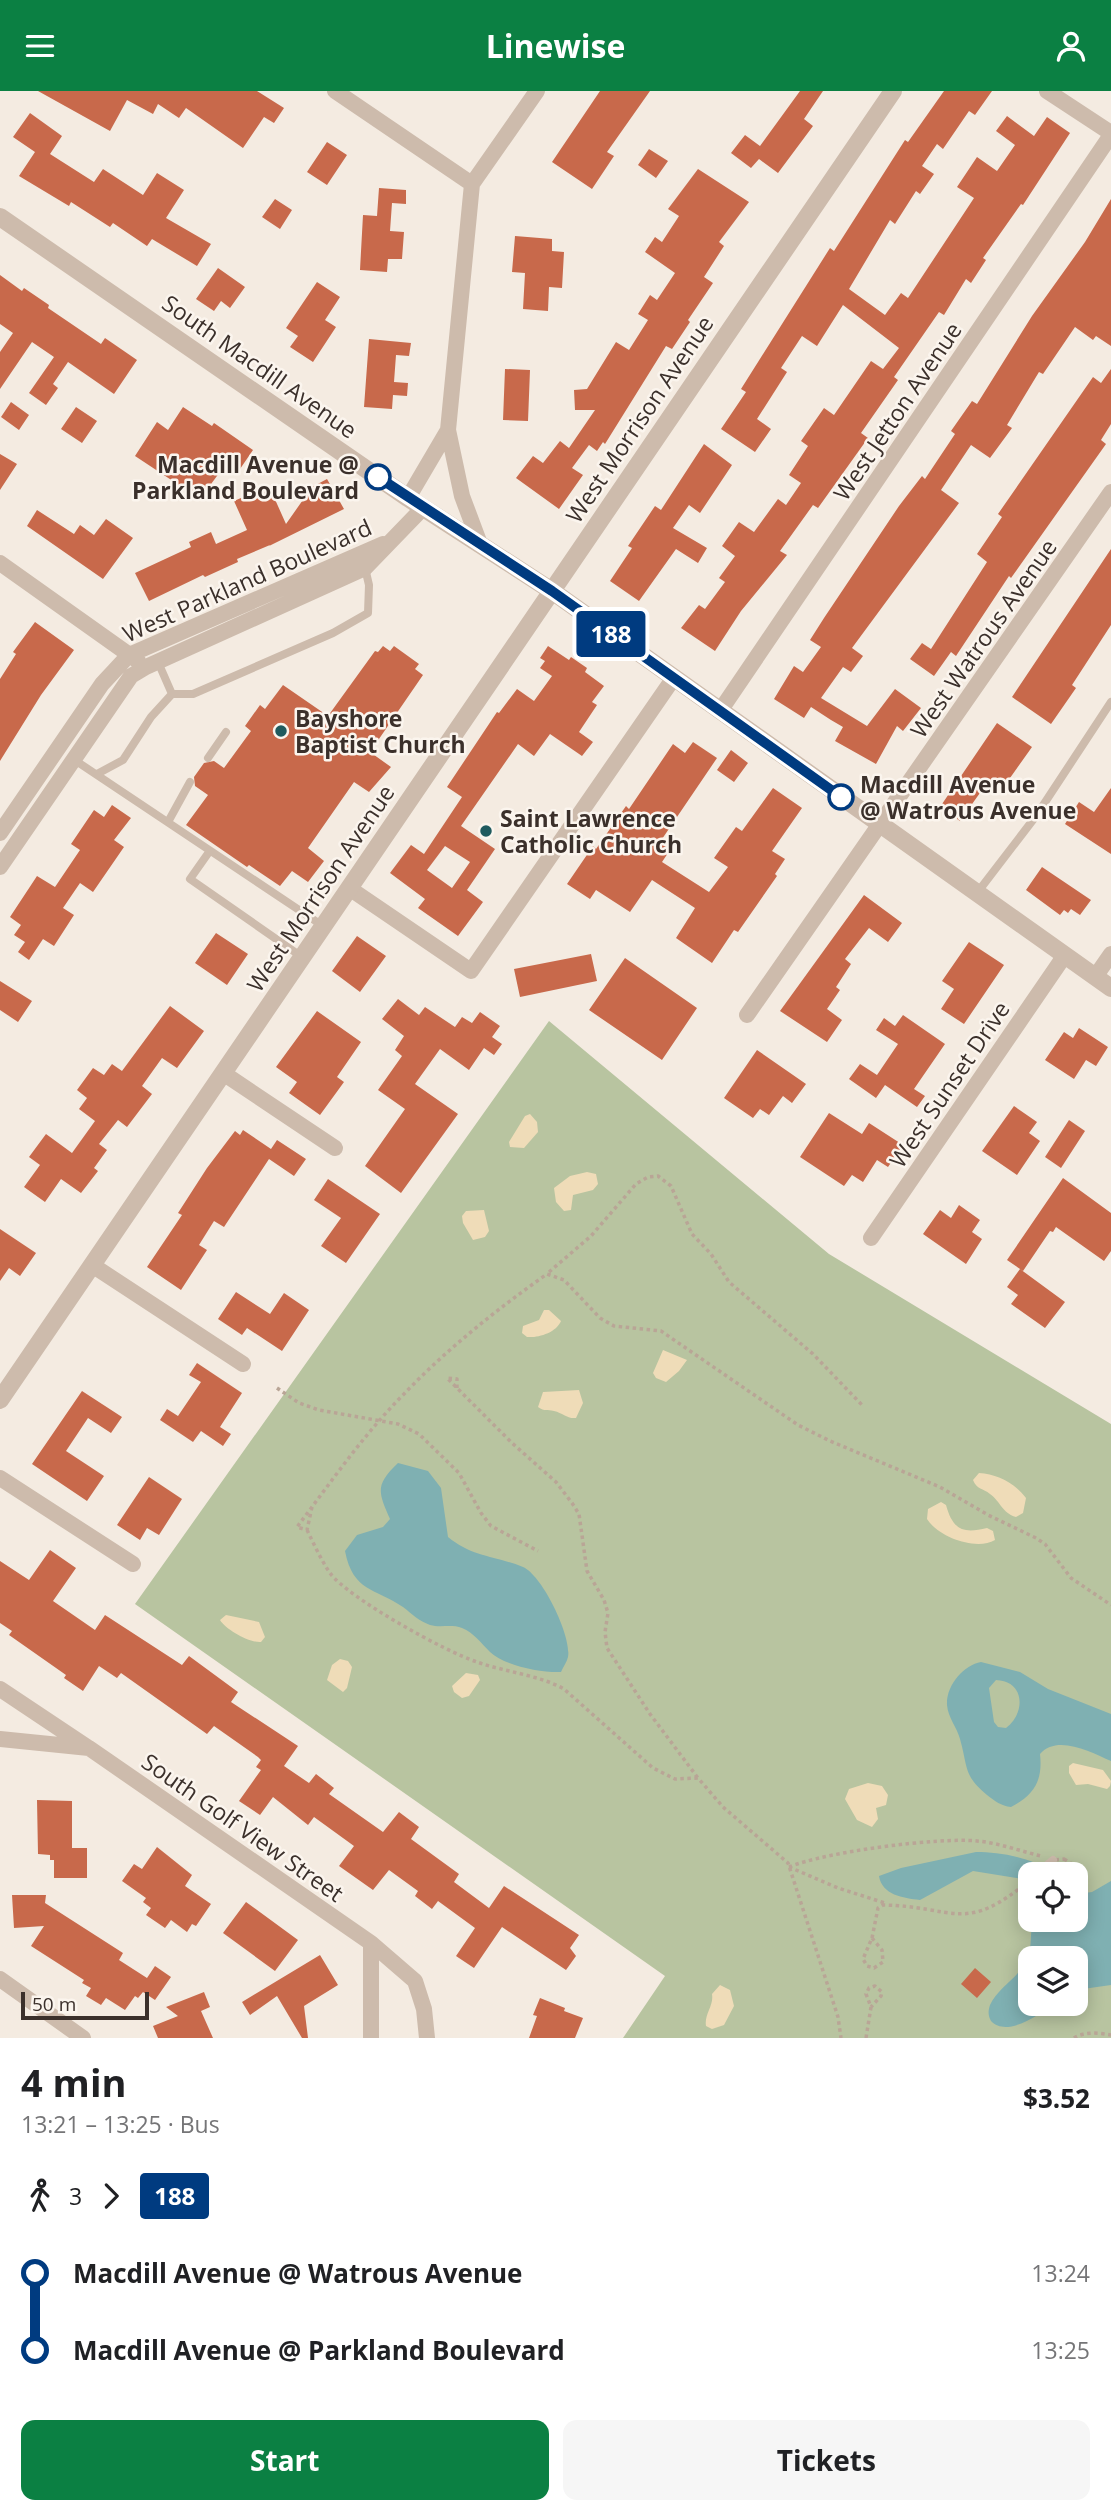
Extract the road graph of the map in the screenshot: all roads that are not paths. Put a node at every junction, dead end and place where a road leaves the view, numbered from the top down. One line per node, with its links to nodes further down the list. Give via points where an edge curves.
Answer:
1 (335, 91): 6 (street)
2 (537, 91): 6 (street, West Parkland Boulevard)
3 (892, 91): 15 (street, West Morrison Avenue)
4 (1047, 91): 5 (street)
5 (1111, 134): 21 (street, West Jetton Avenue)
6 (472, 184): 8 (street, West Parkland Boulevard)
7 (0, 217): 10 (street, South Macdill Avenue)
8 (448, 430): 10 (street, West Parkland Boulevard); 12 (street, West Parkland Boulevard, via 462,496)
9 (1111, 492): 28 (street, West Watrous Avenue)
10 (416, 503): 11 (street, West Parkland Boulevard); 12 (street, South Macdill Avenue)
11 (391, 540): 14 (street, West Parkland Boulevard); 16 (street, West Parkland Boulevard)
12 (480, 544): 15 (street, South Macdill Avenue)
13 (0, 563): 16 (street)
14 (365, 568): 17 (street, West Parkland Boulevard); 19 (lane, via 368,613 193,694)
15 (552, 591): 18 (street, South Macdill Avenue); 32 (street, West Morrison Avenue)
16 (129, 655): 17 (street); 29 (street, West Parkland Boulevard, via 102,684)
17 (152, 665): 19 (lane); 24 (street, West Parkland Boulevard, via 131,676)
18 (673, 679): 21 (street, South Macdill Avenue); 32 (street, via 471,971)
19 (172, 694): 25 (lane, via 123,759)
20 (1111, 702): 33 (lane, via 1037,816)
21 (720, 711): 28 (street, South Macdill Avenue)
22 (226, 732): 23 (lane)
23 (208, 758)
24 (73, 759): 25 (lane); 31 (street, West Parkland Boulevard)
25 (97, 774): 27 (lane)
26 (190, 782): 27 (lane)
27 (168, 822): 30 (lane)
28 (881, 825): 33 (street, South Macdill Avenue); 40 (street, West Watrous Avenue)
29 (0, 833)
30 (209, 852): 34 (lane); 37 (lane, via 190,879)
31 (0, 867)
32 (349, 888): 34 (street, West Morrison Avenue)
33 (977, 893): 36 (street, South Macdill Avenue)
34 (323, 926): 37 (street, West Morrison Avenue)
35 (1111, 954): 38 (street)
36 (1065, 955): 38 (street, South Macdill Avenue); 43 (street, West Sunset Drive)
37 (302, 957): 41 (street, West Morrison Avenue)
38 (1095, 977): 39 (street, South Macdill Avenue)
39 (1111, 988)
40 (747, 1015)
41 (223, 1073): 42 (street); 44 (street, West Morrison Avenue)
42 (335, 1148)
43 (871, 1238)
44 (92, 1265): 45 (street); 46 (street, West Morrison Avenue)
45 (243, 1364)
46 (0, 1400)
47 (0, 1478): 48 (street)
48 (133, 1564)
49 (0, 1689): 51 (street, South Golf View Street)
50 (0, 1738): 51 (street, South Golf View Street)
51 (89, 1748): 52 (street, South Golf View Street)
52 (371, 1943): 55 (street); 56 (street, South Golf View Street, via 415,1981)
53 (0, 1979): 54 (street)
54 (83, 2038)
55 (371, 2038)
56 (427, 2038)

